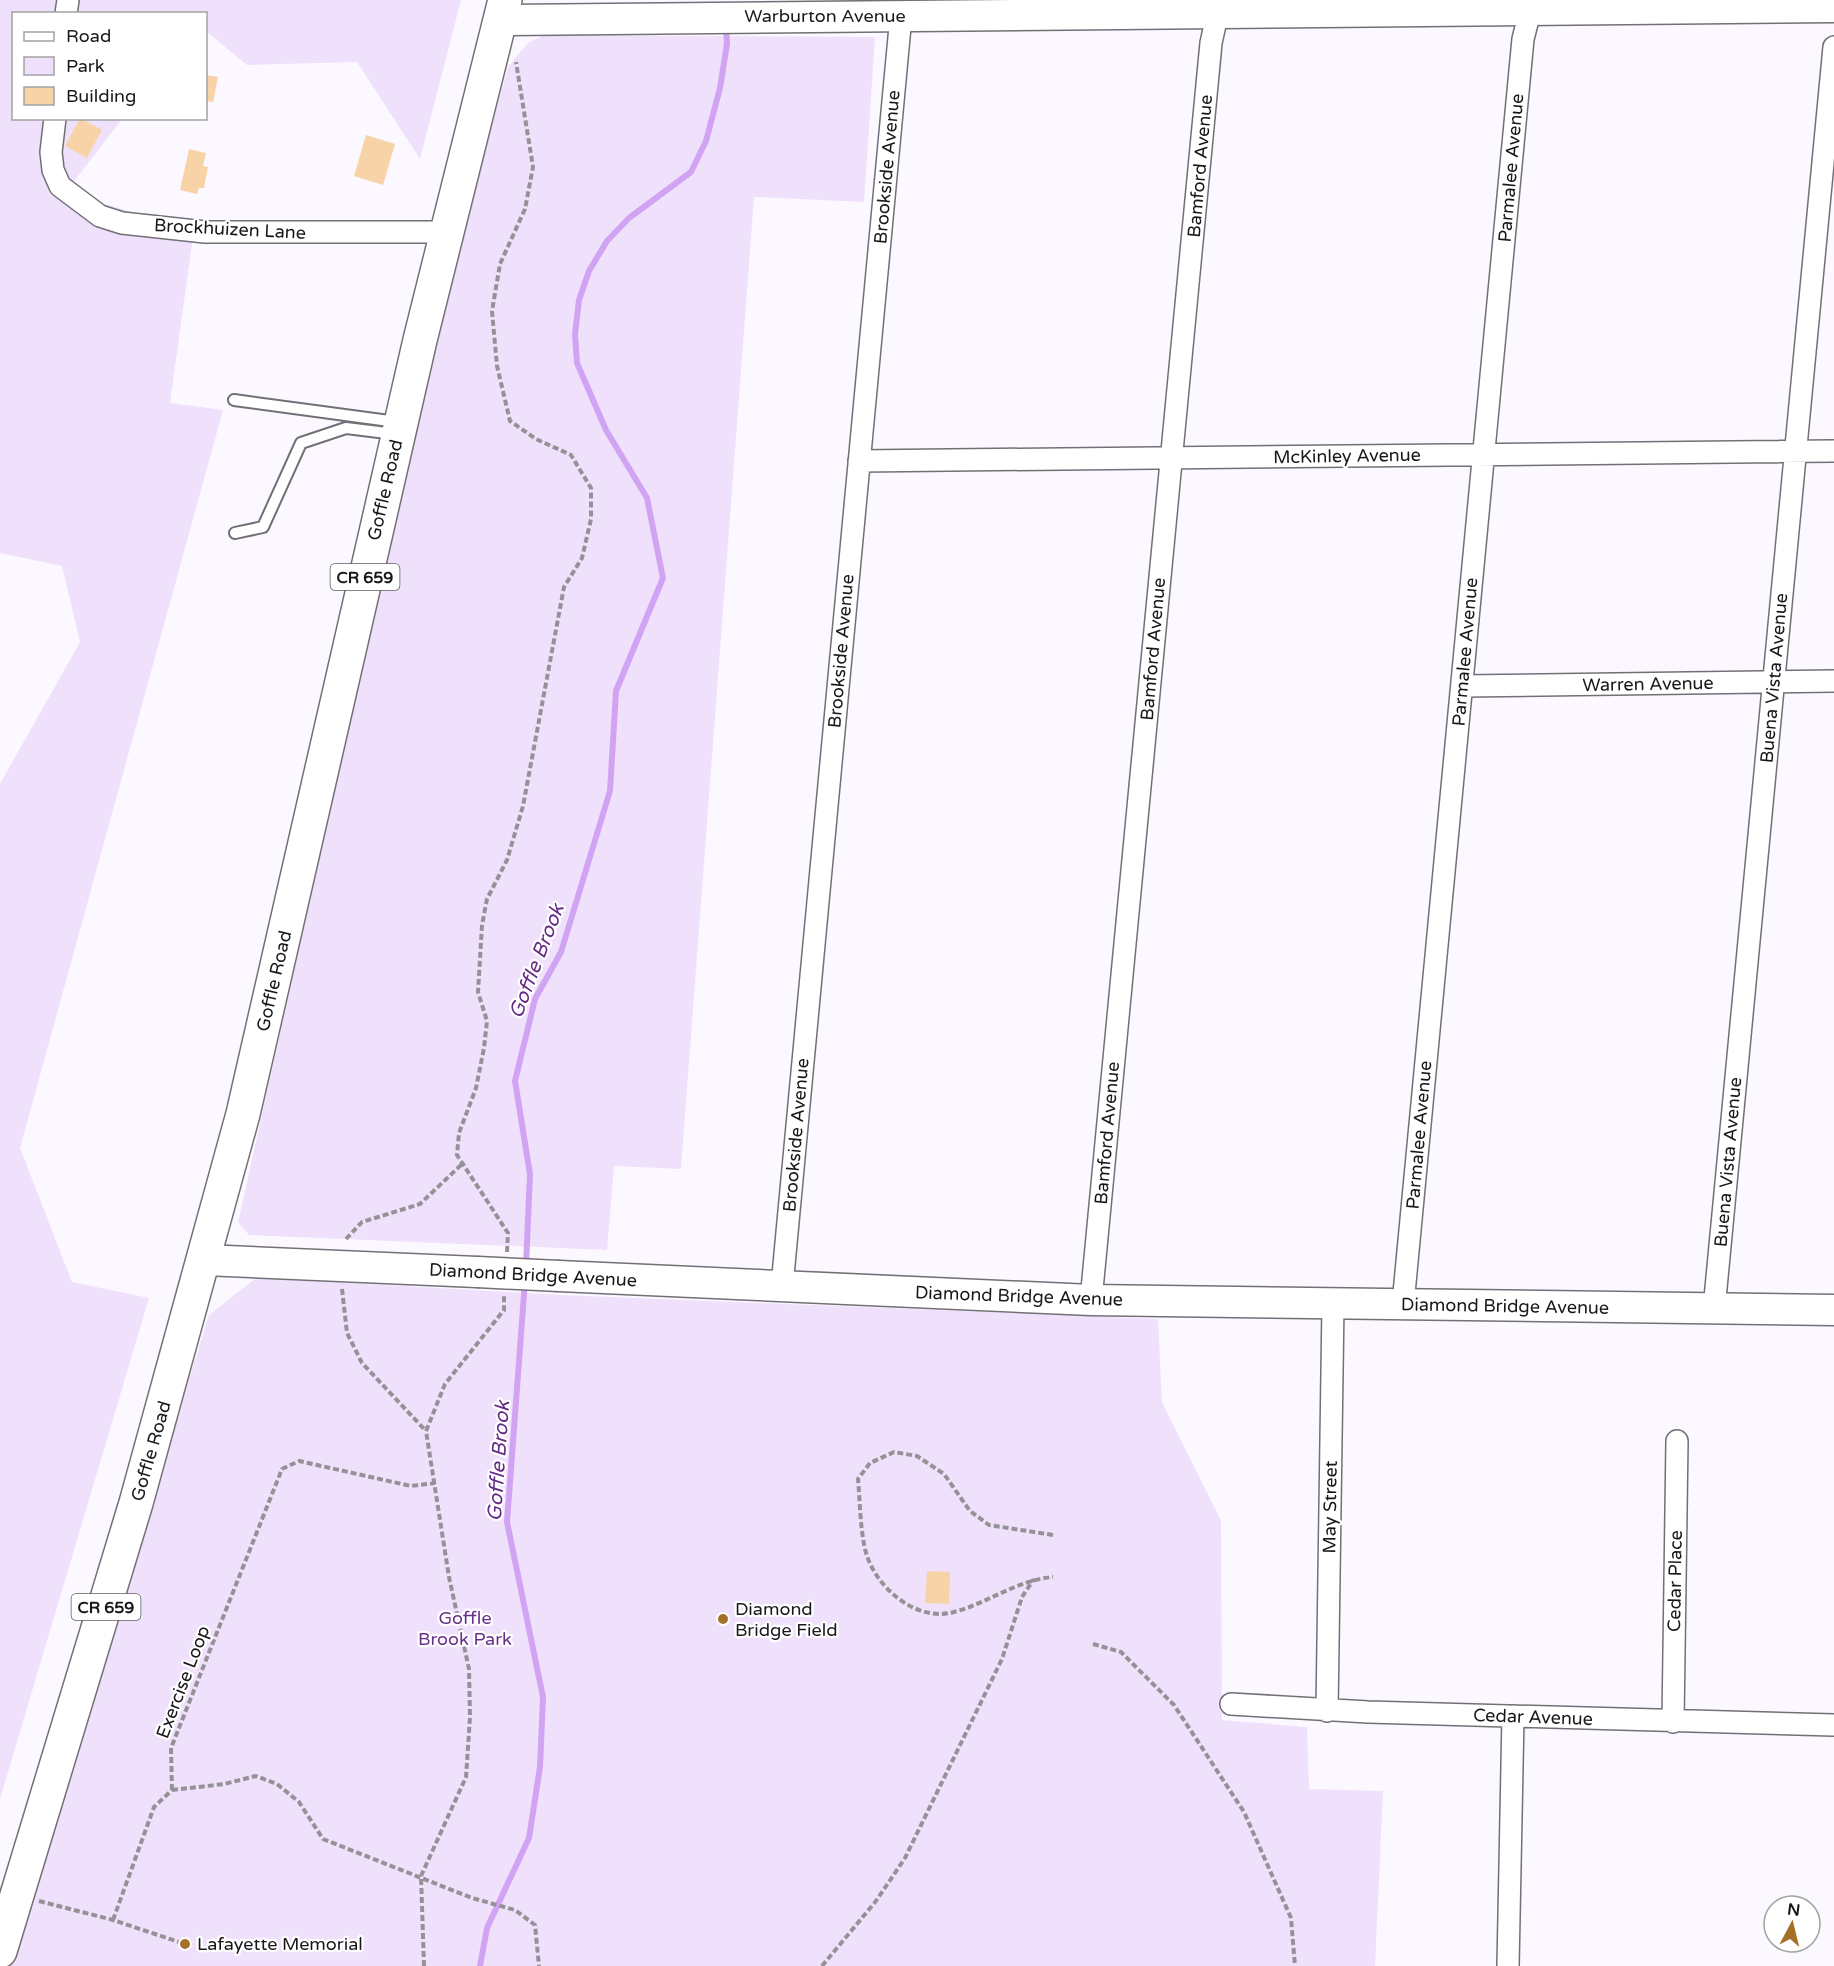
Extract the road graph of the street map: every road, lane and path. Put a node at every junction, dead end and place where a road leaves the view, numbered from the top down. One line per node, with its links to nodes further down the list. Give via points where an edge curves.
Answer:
1 (1531, 5): 2 (street, Warburton Avenue); 3 (street, Warburton Avenue); 14 (street, Parmalee Avenue, via 1523,39)
2 (1219, 6): 5 (street, Warburton Avenue); 15 (street, Bamford Avenue, via 1211,44)
3 (1834, 7)
4 (503, 10): 5 (street, Warburton Avenue, via 685,18); 9 (main road, Goffle Road / CR 659)
5 (901, 16): 16 (street, Brookside Avenue)
6 (1834, 47): 13 (street, Buena Vista Avenue)
7 (514, 56): 21 (path, via 533,167 525,209 500,264 492,311 496,366 510,421 536,439 571,455 591,488 591,519 582,558 564,587 523,806 507,860 487,899 478,992 487,1021 476,1088 459,1133 457,1155)
8 (54, 120): 9 (street, Brockhuizen Lane, via 53,170 66,191 100,216 122,223 205,232)
9 (445, 232): 11 (main road, Goffle Road / CR 659)
10 (234, 400): 11 (lane)
11 (399, 428): 17 (lane, via 346,428 301,443 263,527); 24 (main road, Goffle Road / CR 659, via 257,1055)
12 (1834, 451): 13 (street, McKinley Avenue)
13 (1796, 452): 14 (street, McKinley Avenue); 19 (street, Buena Vista Avenue)
14 (1484, 455): 15 (street, McKinley Avenue); 20 (street, Parmalee Avenue)
15 (1172, 458): 16 (street, McKinley Avenue); 28 (street, Bamford Avenue)
16 (859, 461): 26 (street, Brookside Avenue)
17 (235, 533)
18 (1834, 681): 19 (street, Warren Avenue)
19 (1774, 682): 20 (street, Warren Avenue); 31 (street, Buena Vista Avenue)
20 (1462, 686): 30 (street, Parmalee Avenue)
21 (462, 1164): 22 (path, via 420,1204 362,1222); 23 (path, via 508,1233)
22 (346, 1239)
23 (507, 1255)
24 (205, 1260): 26 (street, Diamond Bridge Avenue, bridge); 47 (main road, Goffle Road / CR 659, via 110,1595)
25 (341, 1283): 33 (path, via 346,1333 362,1363)
26 (782, 1286): 28 (street, Diamond Bridge Avenue)
27 (505, 1288): 33 (path, via 504,1310 445,1384)
28 (1091, 1300): 29 (street, Diamond Bridge Avenue)
29 (1333, 1304): 30 (street, Diamond Bridge Avenue); 41 (street, May Street)
30 (1403, 1304): 31 (street, Diamond Bridge Avenue)
31 (1714, 1309): 32 (street, Diamond Bridge Avenue)
32 (1834, 1310)
33 (426, 1431): 35 (path)
34 (1677, 1441): 43 (street, Cedar Place)
35 (435, 1484): 45 (path, Exercise Loop, via 411,1486 299,1461 282,1469 171,1748); 46 (path, via 449,1577 469,1669 470,1717 465,1777)
36 (1053, 1534): 38 (path, via 989,1525 970,1511 944,1474 917,1456 894,1452 870,1463 858,1479 865,1550 877,1576 903,1602 922,1613 952,1613)
37 (1053, 1577): 38 (path)
38 (1035, 1579): 53 (path, via 1022,1597 1002,1659 904,1858 876,1901)
39 (1093, 1644): 54 (path, via 1121,1652 1174,1706 1244,1812 1291,1918)
40 (1231, 1704): 41 (street, Cedar Avenue)
41 (1327, 1711): 42 (street, Cedar Avenue)
42 (1513, 1716): 43 (street, Cedar Avenue); 55 (street)
43 (1673, 1722): 44 (street, Cedar Avenue)
44 (1834, 1725)
45 (172, 1790): 46 (path, via 256,1776 277,1784 299,1802 323,1839); 48 (path, via 154,1807)
46 (421, 1875): 51 (path); 52 (path, via 472,1898 515,1910 535,1925)
47 (16, 1895): 48 (path); 50 (main road, Goffle Road / CR 659)
48 (113, 1920): 49 (path)
49 (185, 1944)
50 (0, 1951)
51 (424, 1966)
52 (539, 1966)
53 (822, 1966)
54 (1294, 1966)
55 (1508, 1966)

